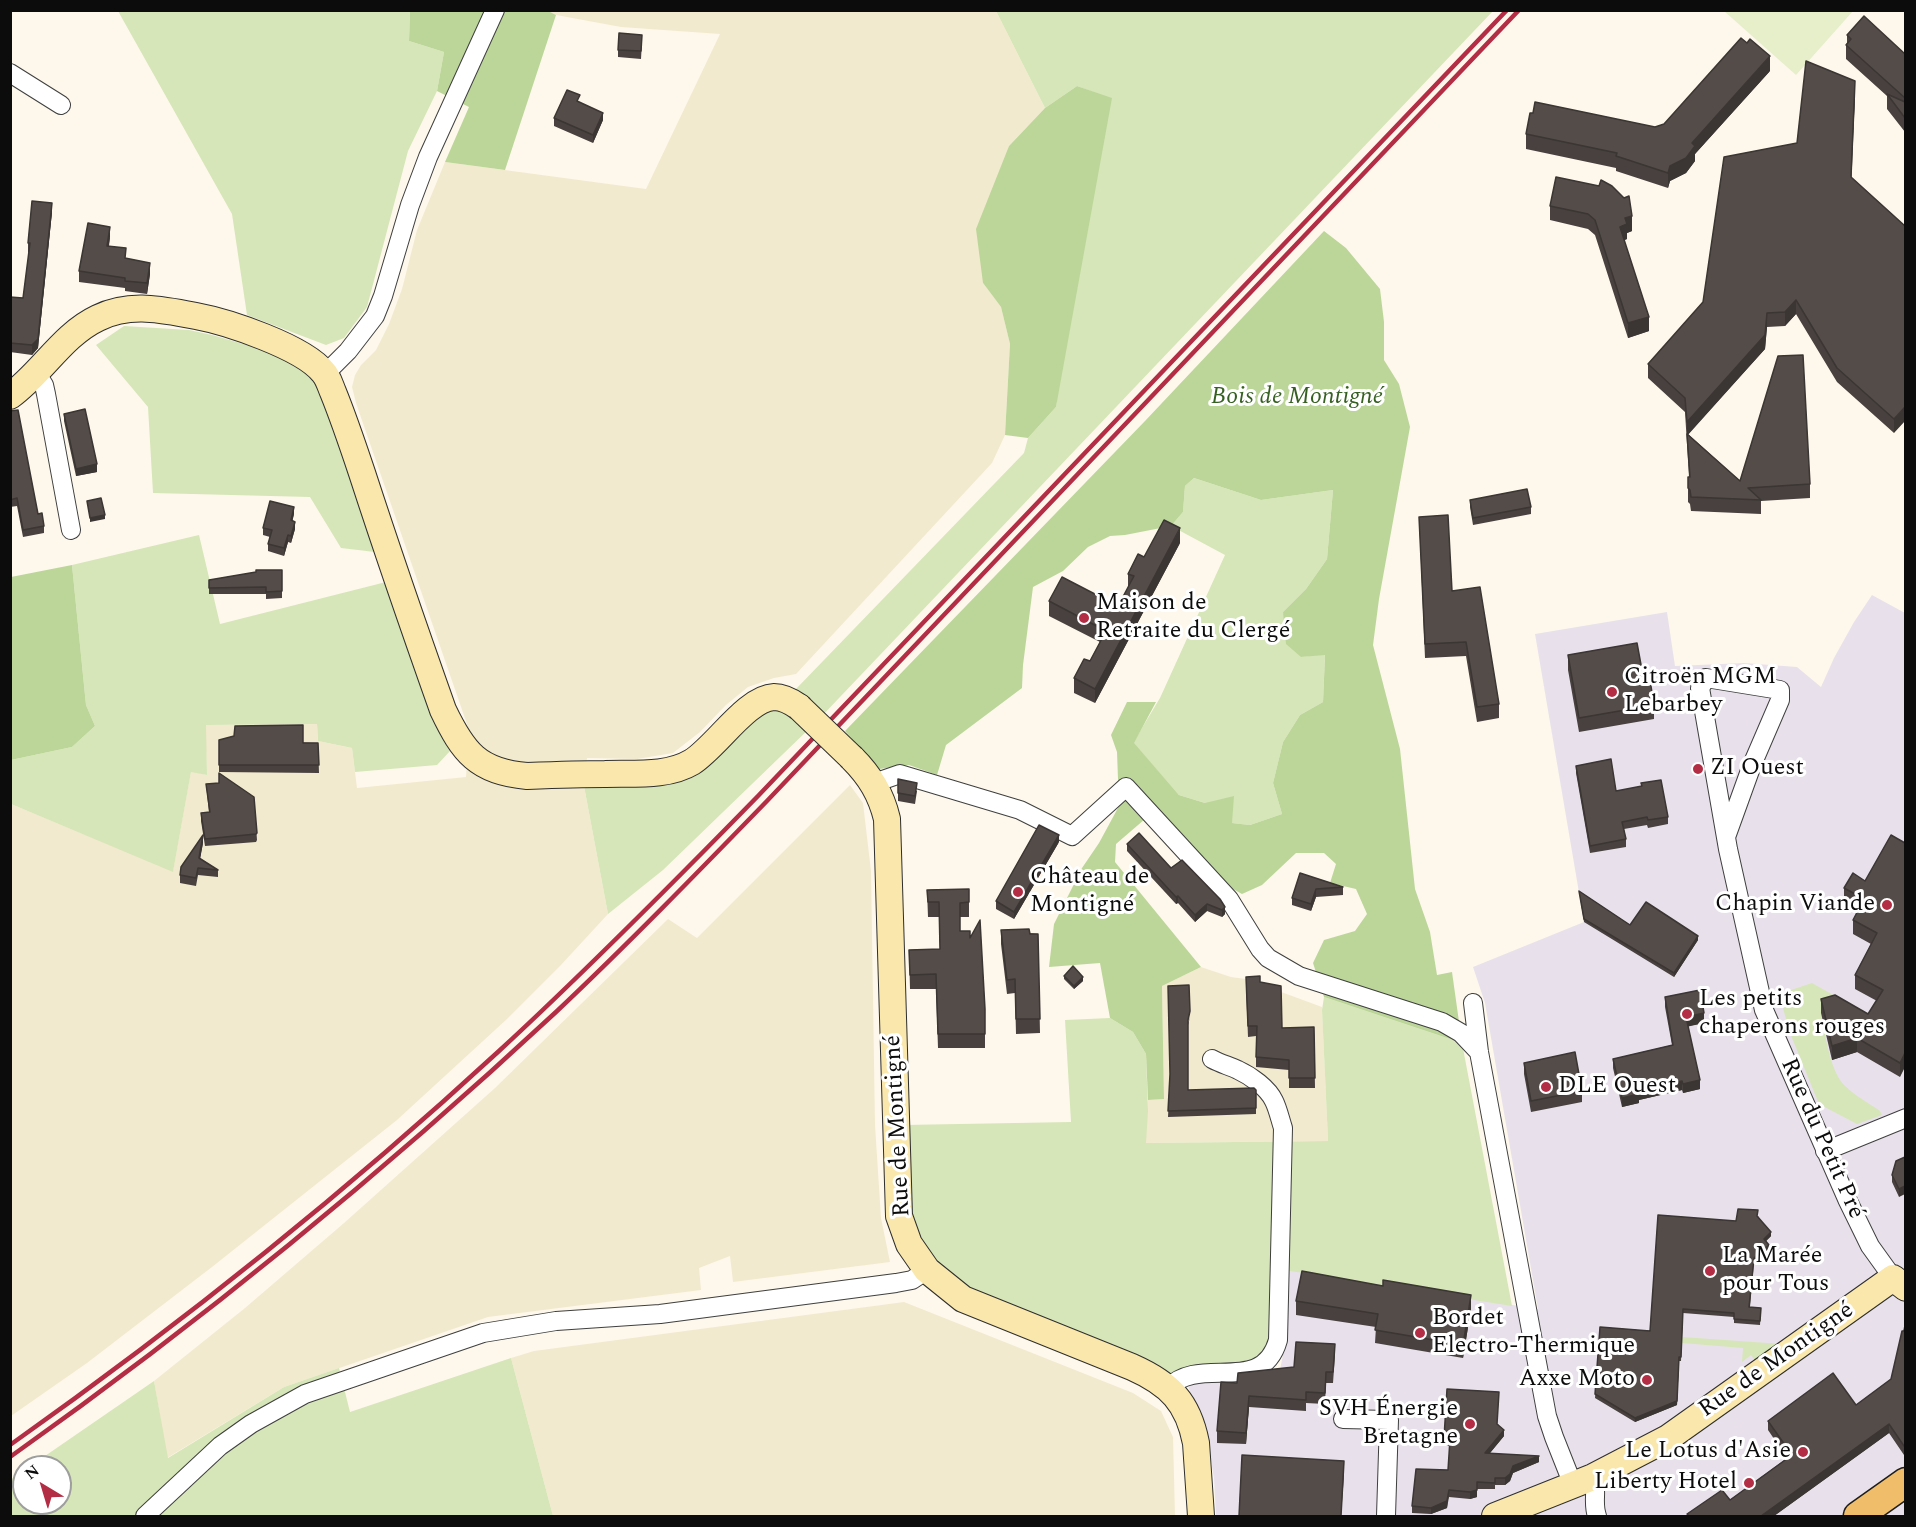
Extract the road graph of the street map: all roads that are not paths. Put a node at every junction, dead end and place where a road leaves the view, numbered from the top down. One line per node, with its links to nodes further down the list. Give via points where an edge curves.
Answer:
1 (495, 10): 5 (street, via 428,157 375,315)
2 (10, 73): 3 (street)
3 (61, 105)
4 (37, 374): 5 (street, via 84,326 100,317 151,308 246,330 313,360); 6 (street); 7 (street, via 46,394)
5 (325, 374): 8 (street, Rue de Montigné, bridge, via 443,710 476,759 505,774 527,776 680,768 693,761 748,710 766,698 776,697 799,707)
6 (10, 396)
7 (71, 531)
8 (874, 783): 11 (street, via 900,774 1020,810 1072,836 1126,787 1229,899 1268,958 1299,976 1442,1022 1461,1033); 15 (street, Rue de Montigné, via 886,819 899,1216 909,1244)
9 (1726, 837): 9 (street, Rue du Petit Pré, via 1780,700 1780,690 1706,678 1700,688); 14 (street, Rue du Petit Pré, via 1764,1010)
10 (1473, 1003): 11 (street)
11 (1479, 1052): 19 (street, via 1545,1407 1554,1437)
12 (1212, 1059): 17 (street, via 1238,1069 1264,1088 1274,1099 1283,1128 1278,1340 1268,1361 1253,1370 1186,1375)
13 (1905, 1118): 14 (street)
14 (1825, 1151): 16 (street, Rue du Petit Pré, via 1870,1246)
15 (927, 1270): 17 (street, Rue de Montigné, via 963,1299 1132,1367); 21 (street, via 912,1280 896,1283 660,1314 556,1321 483,1333 305,1394 220,1446)
16 (1899, 1283): 19 (street, Rue de Montigné, via 1668,1438)
17 (1168, 1388): 22 (street, Rue de Montigné, via 1184,1407 1194,1431)
18 (1343, 1419): 23 (street, via 1389,1420)
19 (1583, 1481): 24 (street, Rue de Montigné); 25 (street, via 1597,1488)
20 (1905, 1482): 26 (main road)
21 (145, 1516)
22 (1201, 1516)
23 (1386, 1516)
24 (1495, 1516)
25 (1597, 1516)
26 (1858, 1516)

